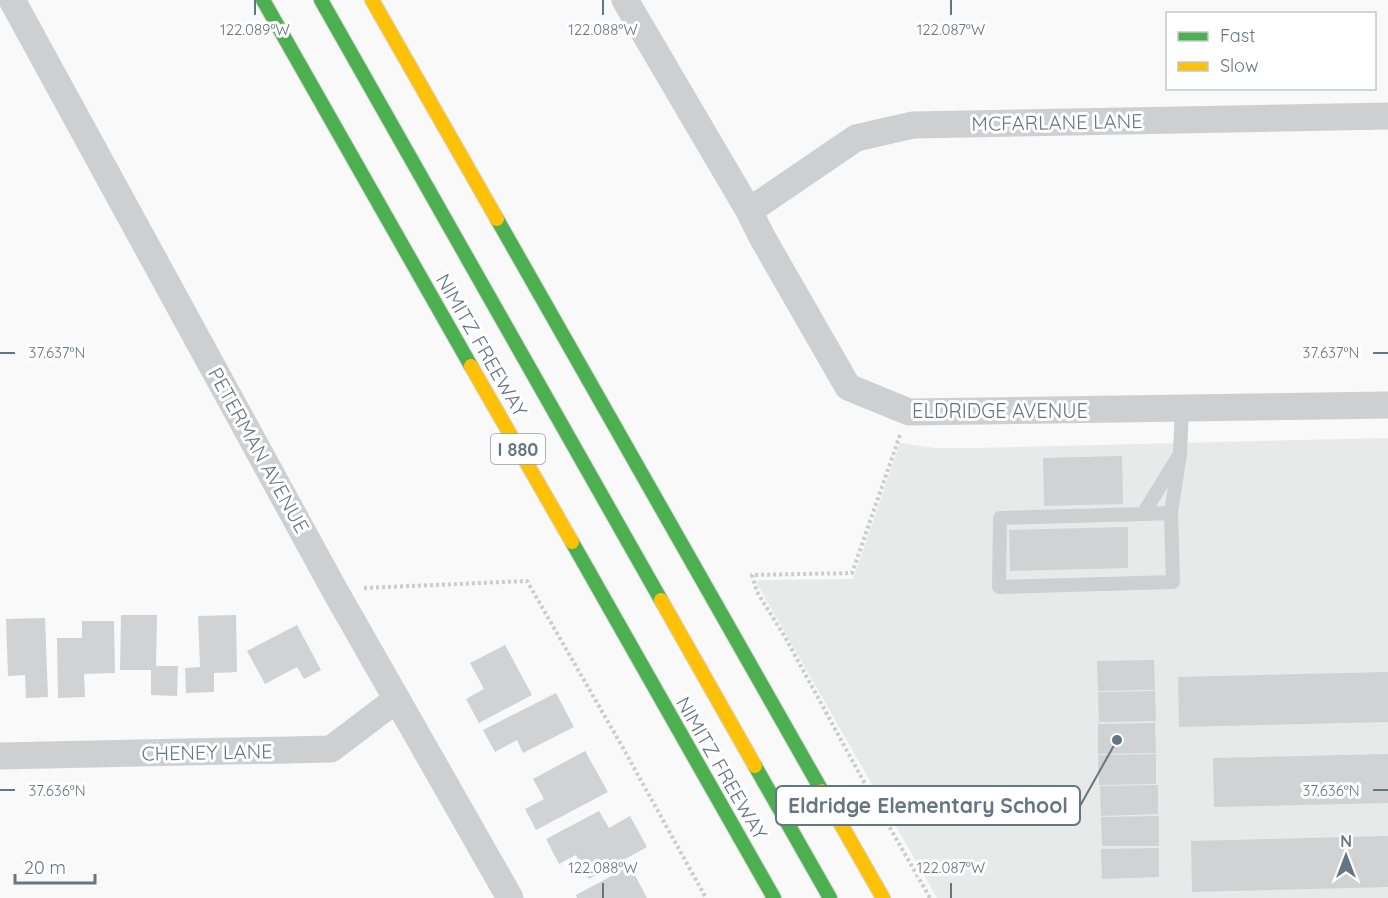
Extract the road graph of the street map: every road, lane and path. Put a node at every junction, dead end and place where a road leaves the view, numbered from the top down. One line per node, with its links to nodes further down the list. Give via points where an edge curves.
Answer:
1 (12, 0): 14 (street, PETERMAN AVENUE)
2 (263, 0): 19 (highway, NIMITZ FREEWAY / I 880)
3 (321, 0): 20 (highway, I 880)
4 (372, 0): 21 (highway)
5 (625, 0): 7 (street, ELDRIDGE AVENUE)
6 (1388, 116): 7 (street, MCFARLANE LANE, via 914,125 856,138)
7 (749, 211): 10 (street, ELDRIDGE AVENUE, via 848,387)
8 (1388, 405): 9 (street, ELDRIDGE AVENUE)
9 (1182, 408): 10 (street, ELDRIDGE AVENUE); 11 (lane)
10 (909, 412): 22 (path, via 852,573 752,575 757,592)
11 (1180, 454): 12 (lane); 13 (lane)
12 (1171, 513): 13 (lane); 13 (lane, via 1173,582 999,587 1000,518)
13 (1143, 514)
14 (334, 589): 15 (street, PETERMAN AVENUE); 18 (path, via 527,581)
15 (397, 699): 16 (street, CHENEY LANE, via 331,749); 17 (street, PETERMAN AVENUE)
16 (0, 756)
17 (510, 898)
18 (706, 898)
19 (774, 898)
20 (830, 898)
21 (883, 898)
22 (930, 898)

